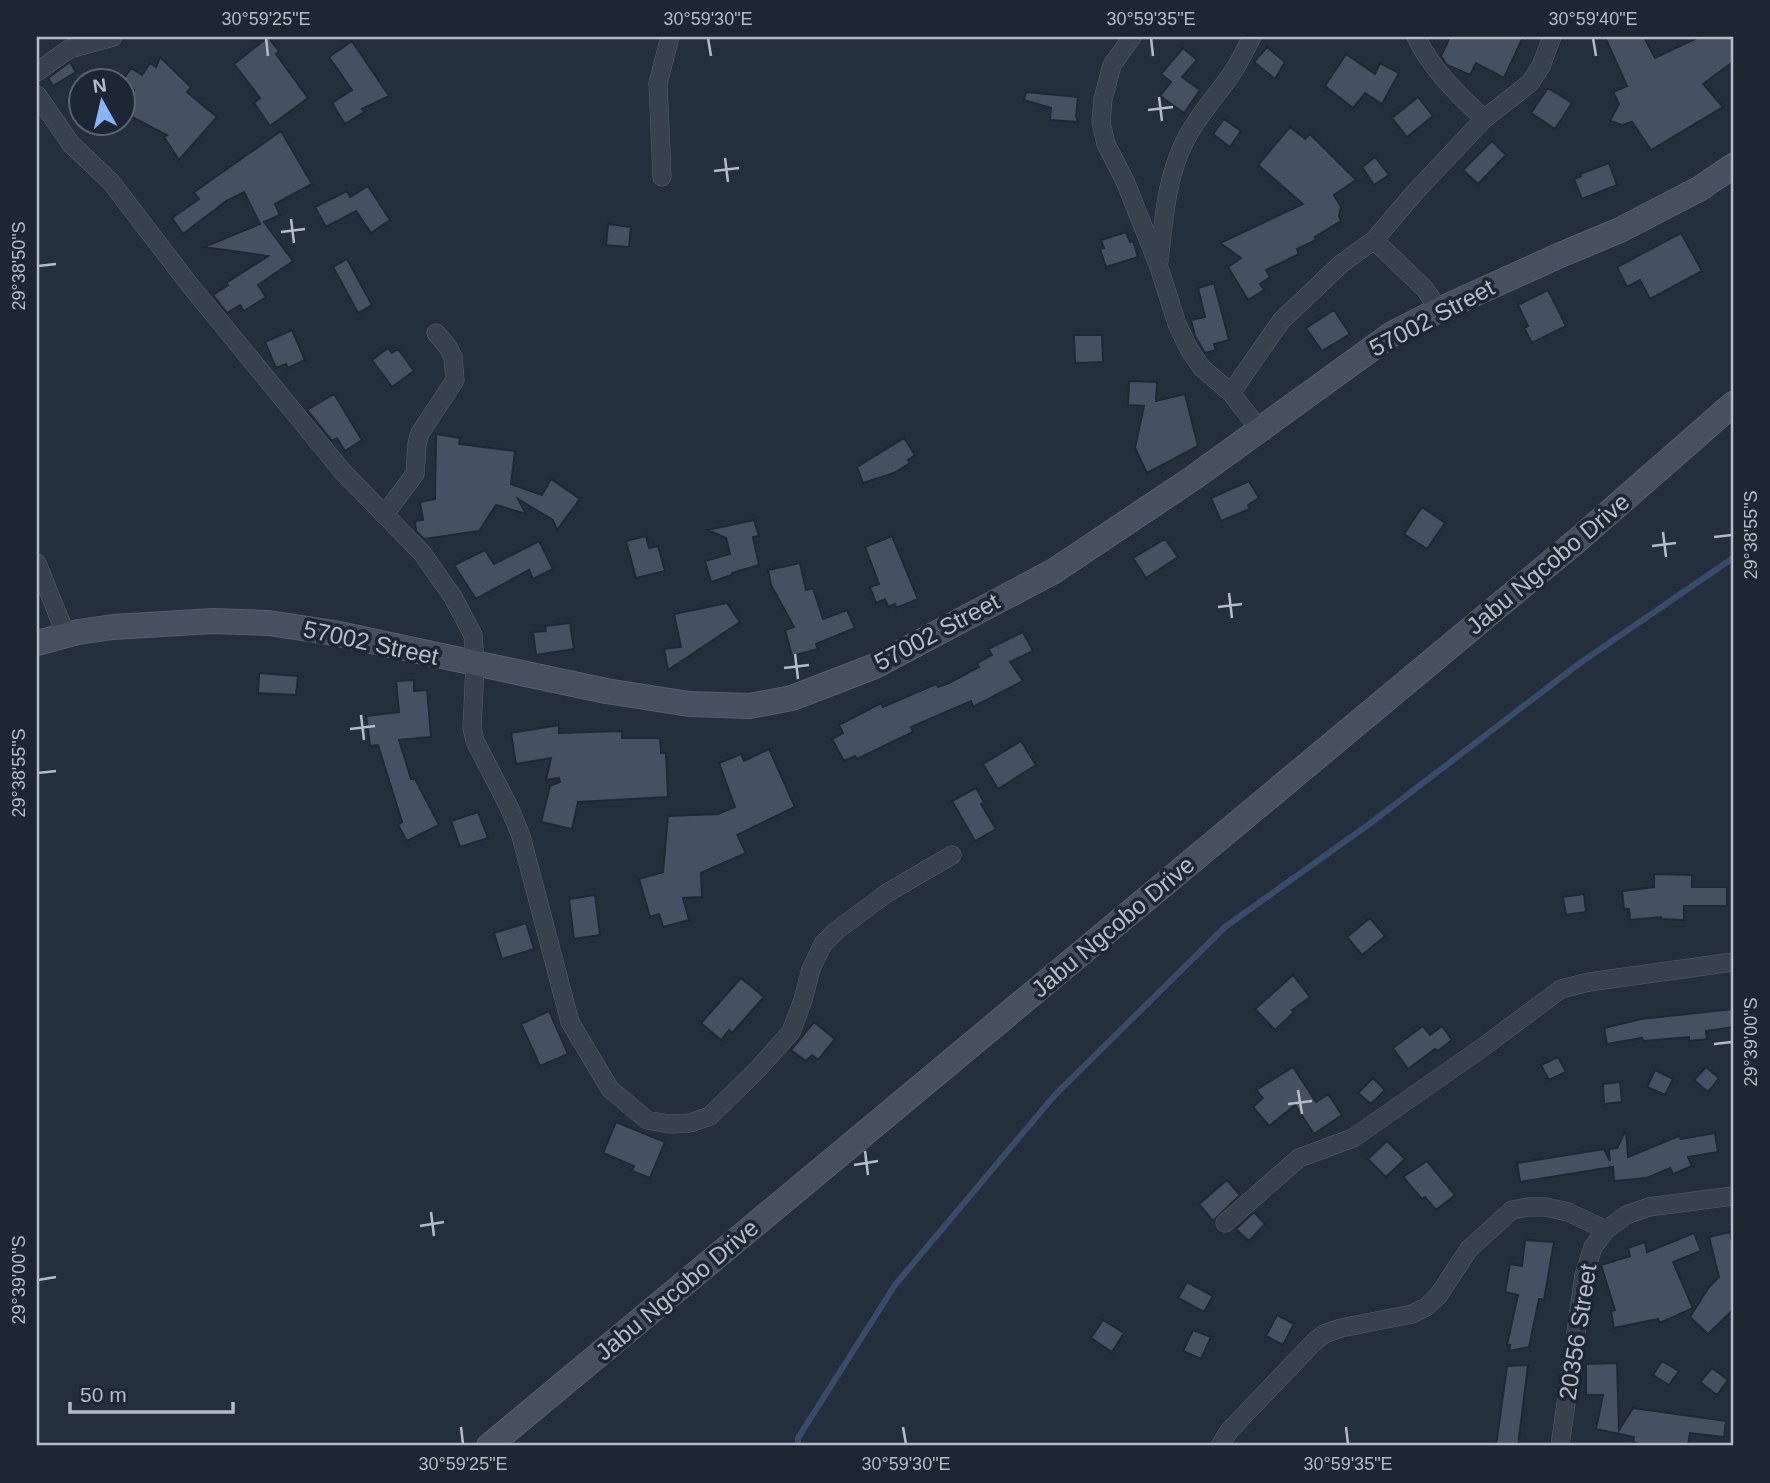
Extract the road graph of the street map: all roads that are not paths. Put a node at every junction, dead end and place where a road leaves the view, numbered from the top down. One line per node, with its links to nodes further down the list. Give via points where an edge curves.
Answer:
1 (113, 37): 7 (street, via 69,49)
2 (670, 37): 11 (street, via 658,83)
3 (1132, 37): 13 (street, via 1112,65 1101,122 1106,144)
4 (1252, 37): 13 (street, via 1184,143 1167,194)
5 (1416, 37): 9 (street, via 1447,83)
6 (1552, 37): 9 (street, via 1530,83)
7 (37, 72)
8 (37, 95): 19 (street, via 72,144 111,182 343,472)
9 (1484, 119): 12 (street)
10 (1733, 166): 14 (street, 57002 Street, via 1620,230)
11 (662, 177)
12 (1374, 240): 14 (street); 16 (street, via 1341,264 1281,321)
13 (1158, 264): 16 (street, via 1189,349 1202,368)
14 (1439, 310): 18 (street, 57002 Street, via 1392,334)
15 (436, 333): 19 (street, via 453,357 454,380 420,433 415,474)
16 (1231, 393): 18 (street)
17 (1733, 404): 29 (street, Jabu Ngcobo Drive, via 1570,547)
18 (1260, 430): 23 (street, 57002 Street, via 1055,571 875,666 792,698 750,706 709,706)
19 (384, 515): 23 (street, via 422,553 464,614 473,635)
20 (37, 562): 21 (street)
21 (66, 635): 22 (street, 57002 Street); 23 (street, 57002 Street, via 113,627 213,621 269,624 334,633)
22 (37, 643)
23 (475, 665): 24 (street, via 475,741 521,836 570,1022 610,1089 647,1120 690,1123 710,1116 791,1032 823,944 887,893)
24 (952, 855)
25 (1733, 962): 27 (street, via 1561,989 1353,1138 1299,1158)
26 (1733, 1196): 28 (street, via 1648,1207)
27 (1225, 1223)
28 (1605, 1230): 30 (street, via 1546,1207 1512,1210 1469,1249 1426,1307 1332,1331 1314,1342); 31 (street, 20356 Street, via 1593,1247 1584,1275)
29 (489, 1446)
30 (1220, 1446)
31 (1560, 1446)

